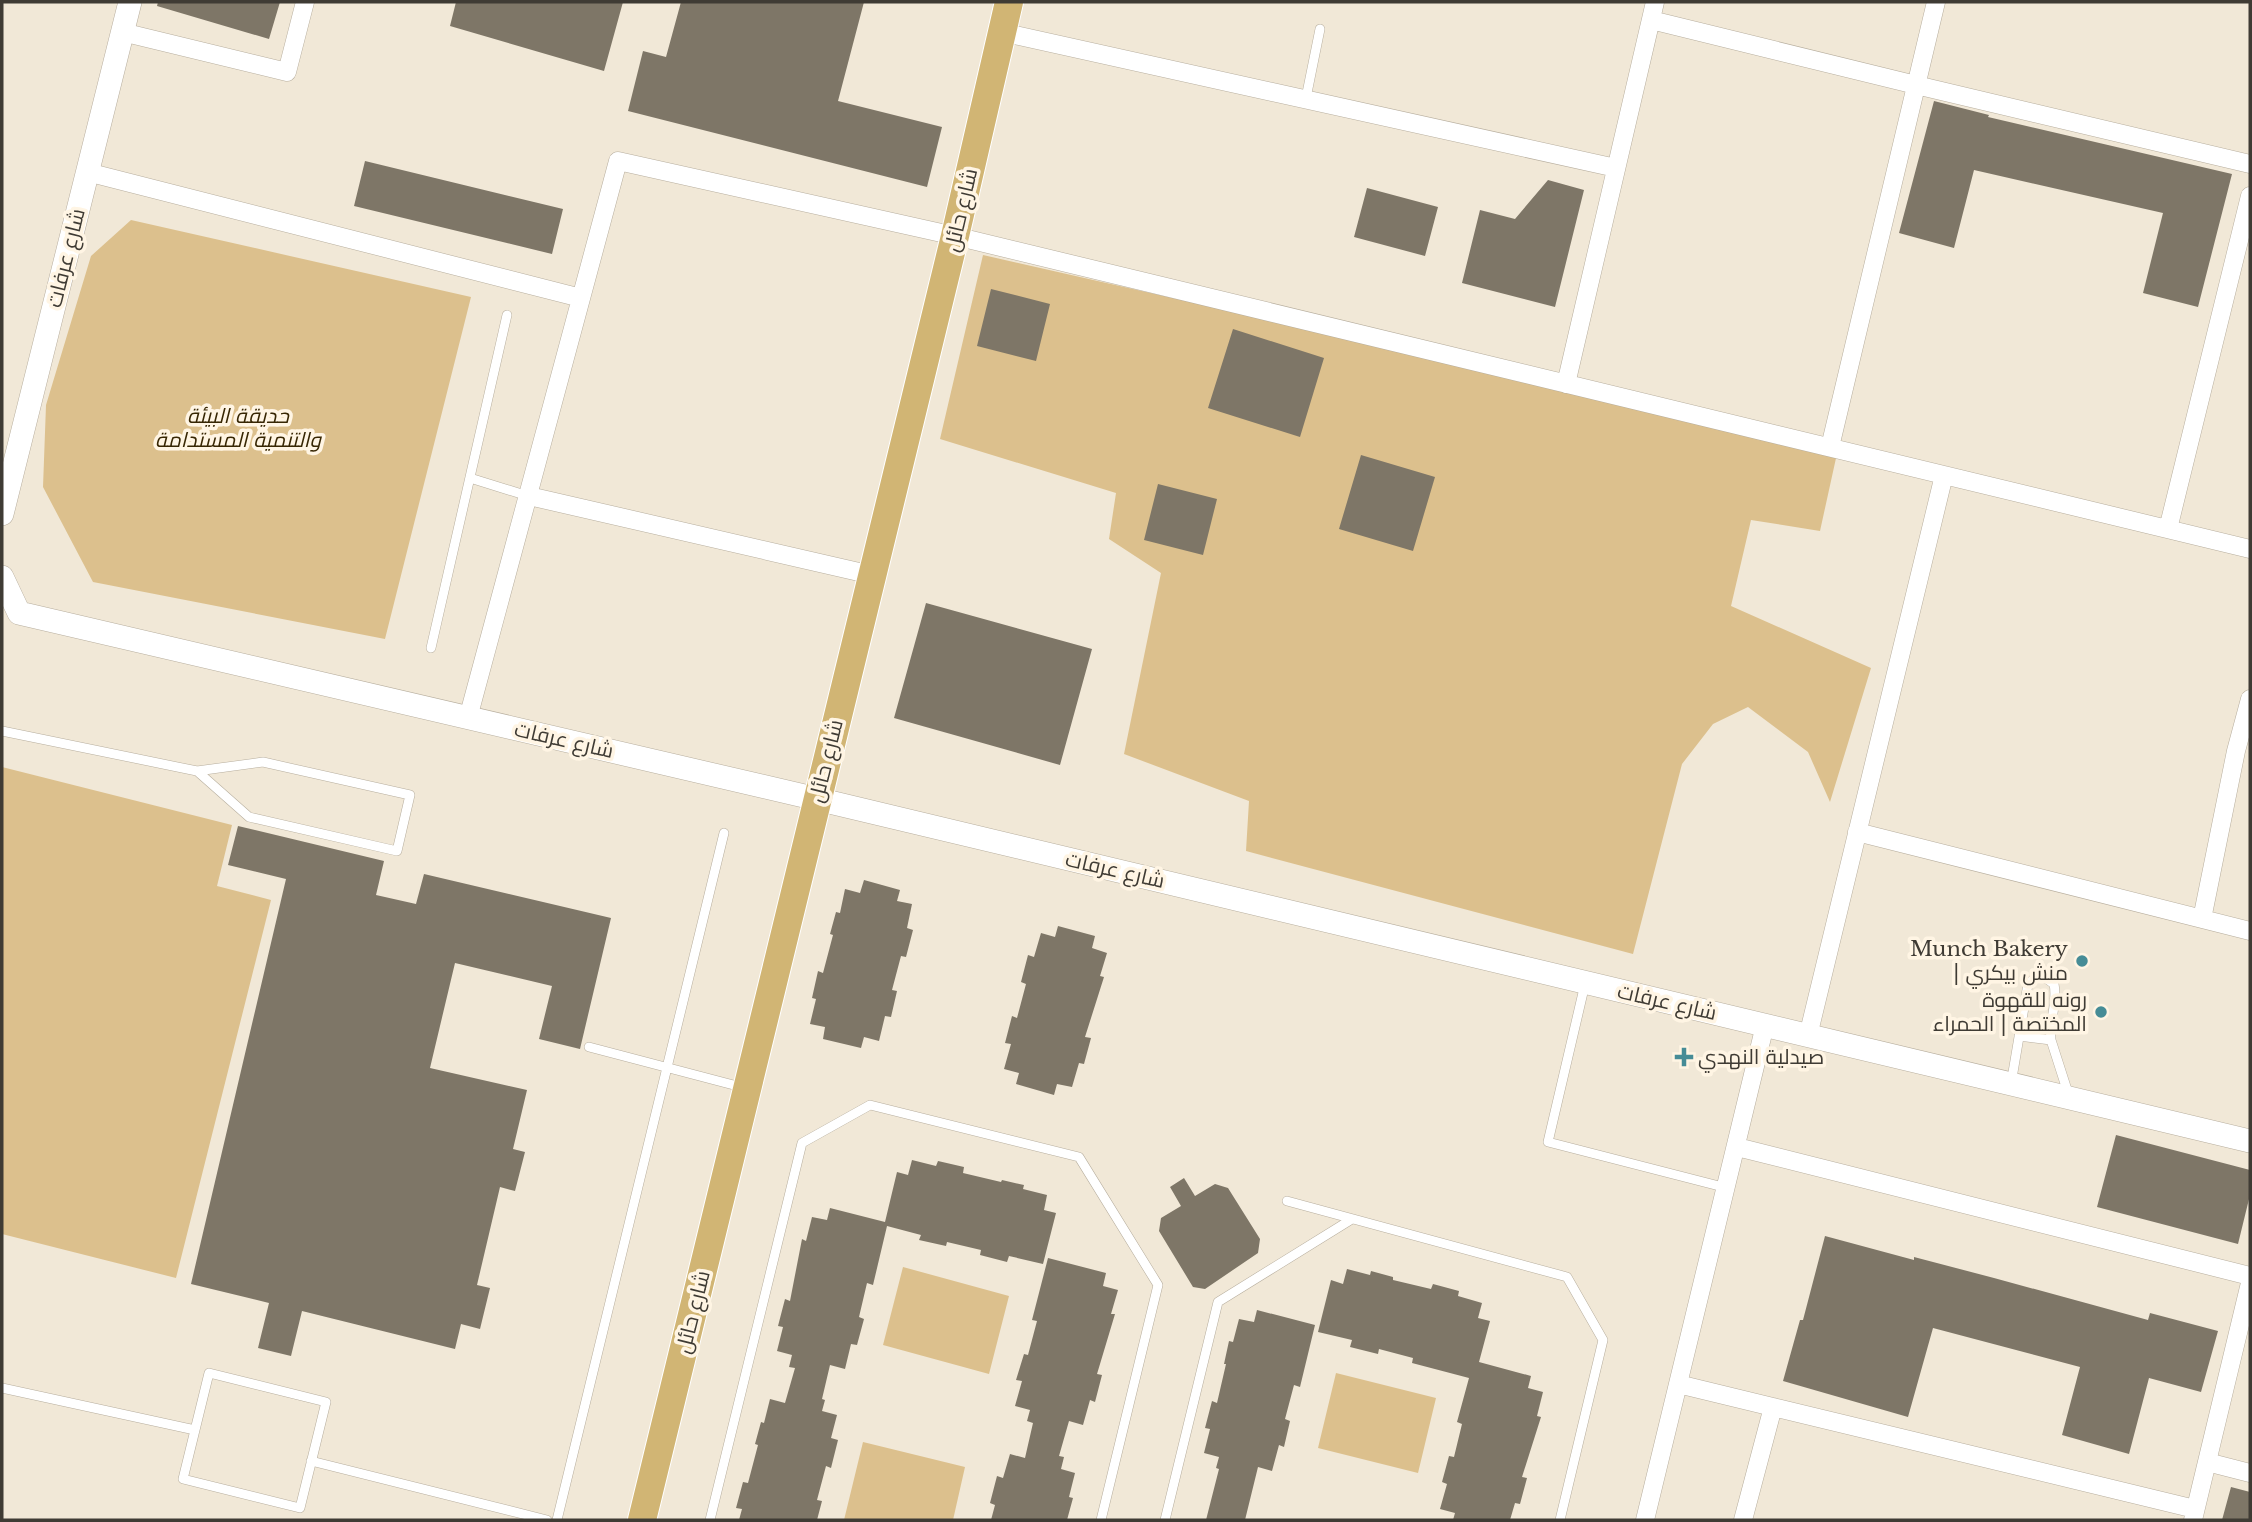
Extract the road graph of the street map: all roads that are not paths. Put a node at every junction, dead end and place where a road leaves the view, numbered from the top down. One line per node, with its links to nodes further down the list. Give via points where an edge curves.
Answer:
1 (130, 2): 7 (street, شارع عرفات)
2 (305, 2): 7 (street, via 287,72)
3 (1009, 2): 8 (main road, شارع حائل)
4 (1936, 2): 9 (street)
5 (1653, 11): 9 (street); 12 (street)
6 (1320, 29): 10 (lane)
7 (122, 32): 13 (street, شارع عرفات)
8 (1001, 32): 10 (street); 15 (main road, شارع حائل)
9 (1916, 85): 11 (street); 19 (street)
10 (1306, 98): 12 (street)
11 (2250, 164)
12 (1616, 168): 18 (street)
13 (87, 172): 16 (street); 23 (street, شارع عرفات)
14 (2250, 196): 24 (street)
15 (955, 236): 16 (street, via 618,161); 18 (street); 26 (main road, شارع حائل)
16 (581, 298): 22 (street)
17 (507, 315): 21 (lane)
18 (1566, 384): 19 (street)
19 (1830, 447): 20 (street)
20 (1944, 475): 24 (street); 35 (street)
21 (470, 478): 22 (lane); 28 (lane)
22 (529, 496): 26 (street); 30 (street)
23 (2, 514)
24 (2168, 529): 25 (street)
25 (2250, 548)
26 (872, 576): 34 (main road, شارع حائل)
27 (2, 577): 30 (street, شارع عرفات, via 19,613)
28 (431, 648)
29 (2250, 699): 32 (street)
30 (468, 718): 34 (street, شارع عرفات)
31 (2, 731): 33 (lane)
32 (2243, 753): 37 (street)
33 (197, 771): 33 (lane, via 262,762 410,795 397,851 248,817)
34 (817, 799): 39 (street, شارع عرفات); 47 (main road, شارع حائل)
35 (1857, 832): 37 (street); 41 (street)
36 (724, 833): 45 (lane)
37 (2202, 919): 38 (street)
38 (2250, 932)
39 (1585, 982): 40 (street, شارع عرفات); 51 (lane, via 1548,1142)
40 (1765, 1026): 41 (street, شارع عرفات); 50 (street)
41 (1808, 1036): 46 (street, شارع عرفات)
42 (2019, 1036): 43 (lane); 43 (lane, via 2028,984 2037,976 2054,984 2056,992); 46 (lane)
43 (2051, 1040): 48 (lane)
44 (589, 1047): 45 (lane)
45 (668, 1068): 47 (lane); 66 (lane)
46 (2011, 1084): 48 (street, شارع عرفات)
47 (747, 1089): 64 (main road, شارع حائل)
48 (2069, 1098): 49 (street, شارع عرفات)
49 (2250, 1141)
50 (1737, 1147): 51 (street); 54 (street)
51 (1727, 1188): 56 (street)
52 (1287, 1201): 53 (lane)
53 (1352, 1219): 69 (lane, via 1218,1302); 70 (lane, via 1567,1277 1604,1340)
54 (2250, 1276)
55 (2250, 1283): 61 (street)
56 (1678, 1384): 58 (street); 71 (street)
57 (2, 1388): 59 (lane)
58 (1773, 1407): 63 (street); 72 (street)
59 (195, 1430): 60 (lane, via 183,1479 300,1508); 60 (lane, via 209,1373 326,1402)
60 (311, 1461): 65 (lane)
61 (2207, 1462): 62 (street); 63 (street)
62 (2250, 1473)
63 (2194, 1515)
64 (643, 1518)
65 (547, 1520)
66 (557, 1520)
67 (710, 1520): 68 (lane, via 802,1143 870,1105 1079,1157 1158,1285)
68 (1101, 1520)
69 (1165, 1520)
70 (1560, 1520)
71 (1645, 1520)
72 (1743, 1520)

